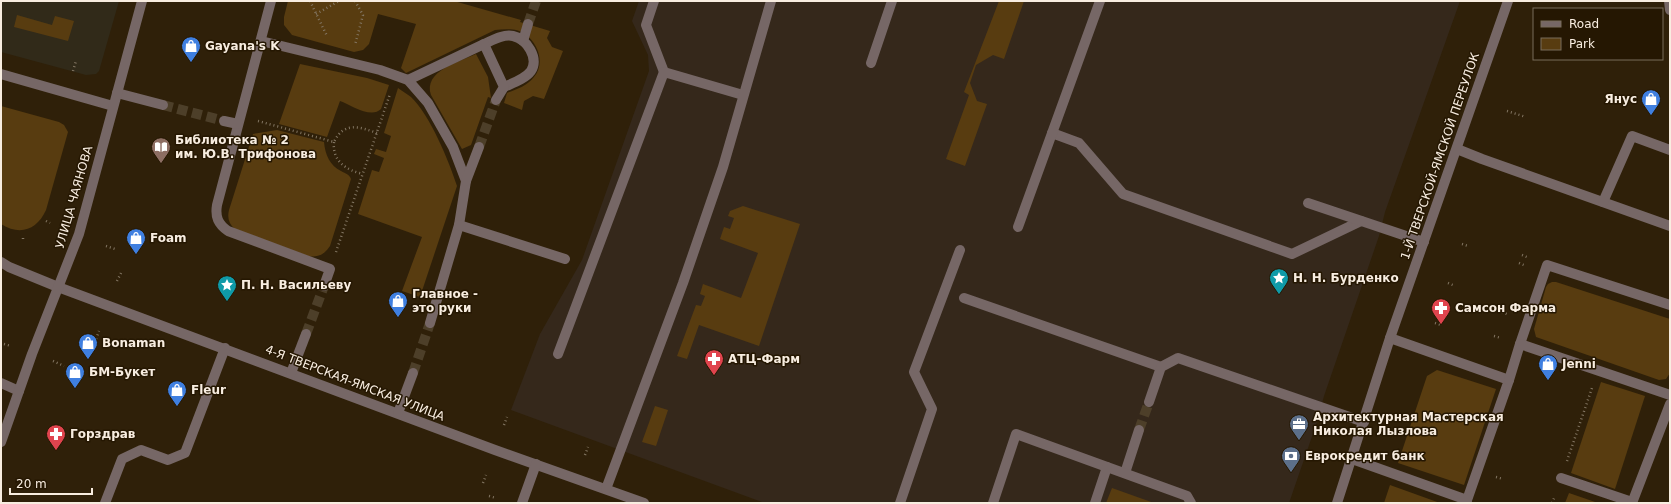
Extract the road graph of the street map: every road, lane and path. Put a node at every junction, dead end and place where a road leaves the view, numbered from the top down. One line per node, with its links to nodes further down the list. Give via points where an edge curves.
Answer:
1 (142, 1): 28 (street, УЛИЦА ЧАЯНОВА)
2 (271, 1): 15 (street)
3 (310, 1): 13 (path)
4 (340, 1): 13 (path)
5 (355, 1): 20 (path, via 363,15)
6 (654, 1): 23 (street, via 646,25)
7 (771, 1): 29 (street)
8 (892, 1): 21 (street)
9 (1100, 1): 38 (street)
10 (1508, 1): 41 (street, 1-Й ТВЕРСКОЙ-ЯМСКОЙ ПЕРЕУЛОК)
11 (1669, 1): 12 (street)
12 (1670, 10)
13 (316, 14): 18 (path)
14 (528, 24): 16 (street)
15 (261, 41): 18 (street); 35 (street)
16 (523, 41): 17 (street, via 514,36 504,36); 27 (street, via 533,56 531,70 524,78)
17 (484, 44): 26 (street); 27 (street)
18 (339, 60): 20 (street)
19 (76, 61): 22 (path)
20 (351, 62): 25 (street)
21 (871, 63)
22 (73, 71)
23 (664, 72): 29 (street); 83 (street)
24 (1, 74): 32 (street)
25 (397, 76): 26 (street); 37 (path)
26 (408, 80): 44 (street, via 428,103 453,147)
27 (504, 87): 30 (street)
28 (117, 93): 31 (street); 32 (street, УЛИЦА ЧАЯНОВА)
29 (744, 95): 111 (street, via 696,247)
30 (496, 100)
31 (163, 105)
32 (113, 106): 69 (street, УЛИЦА ЧАЯНОВА, via 79,234)
33 (1507, 111): 34 (path)
34 (1526, 117)
35 (239, 120): 36 (street); 39 (path); 63 (street, via 217,205 217,221 228,232)
36 (224, 121)
37 (377, 133): 39 (path, via 351,127 340,133); 43 (path)
38 (1052, 133): 48 (street, via 1079,142 1123,194 1292,254); 52 (street)
39 (334, 142): 43 (path, via 335,153 341,164)
40 (479, 148): 44 (street)
41 (1457, 149): 45 (street); 55 (street, 1-Й ТВЕРСКОЙ-ЯМСКОЙ ПЕРЕУЛОК)
42 (1670, 150): 45 (street, via 1632,136)
43 (363, 174): 63 (path)
44 (466, 181): 50 (street)
45 (1603, 202): 51 (street)
46 (1308, 203): 48 (street)
47 (46, 221): 49 (path)
48 (1361, 221): 55 (street)
49 (50, 223)
50 (459, 225): 61 (street); 72 (street)
51 (1670, 226)
52 (1018, 227)
53 (23, 235): 54 (path)
54 (23, 239)
55 (1424, 242): 77 (street, 1-Й ТВЕРСКОЙ-ЯМСКОЙ ПЕРЕУЛОК)
56 (1462, 244): 58 (path)
57 (106, 246): 59 (path)
58 (1468, 246)
59 (115, 249)
60 (960, 250): 118 (street, via 914,372 932,409)
61 (565, 259)
62 (1, 262): 69 (street, 4-Я ТВЕРСКАЯ-ЯМСКАЯ УЛИЦА)
63 (330, 270): 67 (street)
64 (121, 273): 65 (path)
65 (118, 281)
66 (1448, 283): 68 (path)
67 (324, 286)
68 (1455, 286)
69 (58, 287): 82 (street, 4-Я ТВЕРСКАЯ-ЯМСКАЯ УЛИЦА); 92 (street, УЛИЦА ЧАЯНОВА)
70 (964, 298): 86 (street)
71 (1670, 305): 80 (street, via 1548,265)
72 (430, 323)
73 (1435, 323): 74 (path)
74 (1441, 325)
75 (99, 331): 78 (path)
76 (306, 334): 88 (street)
77 (1390, 338): 90 (street); 98 (street, 1-Й ТВЕРСКОЙ-ЯМСКОЙ ПЕРЕУЛОК)
78 (96, 339)
79 (4, 344): 81 (path)
80 (1520, 344): 87 (street); 90 (street)
81 (11, 346)
82 (225, 348): 88 (street, 4-Я ТВЕРСКАЯ-ЯМСКАЯ УЛИЦА); 115 (street, via 185,453 168,460 141,450 122,459)
83 (558, 354)
84 (52, 362): 85 (path)
85 (64, 366)
86 (1161, 367): 94 (street); 98 (street, via 1178,358)
87 (1599, 371): 93 (street); 109 (path)
88 (291, 373): 96 (street, 4-Я ТВЕРСКАЯ-ЯМСКАЯ УЛИЦА)
89 (413, 373): 96 (street)
90 (1509, 380): 114 (street)
91 (1, 384): 92 (street)
92 (19, 390): 101 (street, УЛИЦА ЧАЯНОВА)
93 (1670, 395)
94 (1149, 402)
95 (1670, 404): 124 (street)
96 (398, 413): 105 (street, 4-Я ТВЕРСКАЯ-ЯМСКАЯ УЛИЦА)
97 (507, 417): 99 (path)
98 (1364, 422): 104 (street, 1-Й ТВЕРСКОЙ-ЯМСКОЙ ПЕРЕУЛОК)
99 (504, 424)
100 (1139, 430): 107 (street)
101 (1, 442)
102 (588, 447): 103 (path)
103 (585, 454)
104 (1352, 459): 114 (street); 122 (street, 1-Й ТВЕРСКОЙ-ЯМСКОЙ ПЕРЕУЛОК)
105 (536, 464): 111 (street, 4-Я ТВЕРСКАЯ-ЯМСКАЯ УЛИЦА); 116 (street)
106 (1107, 467): 107 (street); 119 (street, via 1016,434); 120 (street)
107 (1125, 473): 121 (street, via 1187,496)
108 (486, 475): 110 (path)
109 (1561, 478): 123 (path); 124 (street)
110 (483, 483)
111 (606, 489): 117 (street, 4-Я ТВЕРСКАЯ-ЯМСКАЯ УЛИЦА)
112 (489, 496): 113 (path)
113 (496, 498)
114 (1467, 502)
115 (105, 503)
116 (522, 503)
117 (644, 503)
118 (900, 503)
119 (993, 503)
120 (1095, 503)
121 (1191, 503)
122 (1337, 503)
123 (1552, 503)
124 (1632, 503)

